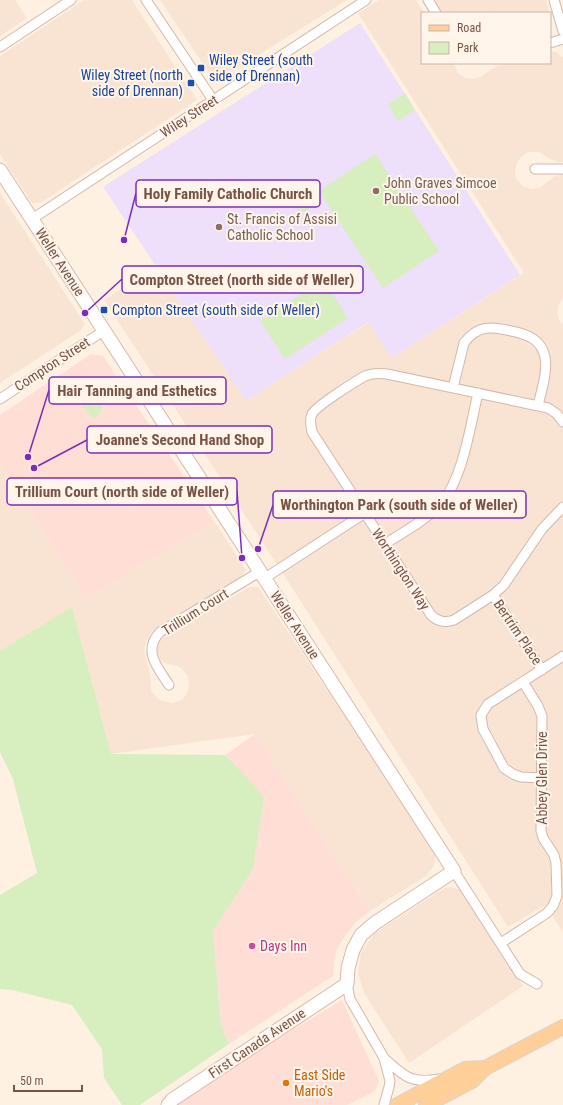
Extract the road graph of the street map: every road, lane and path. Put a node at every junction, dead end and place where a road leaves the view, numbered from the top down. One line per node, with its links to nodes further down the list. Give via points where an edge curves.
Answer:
1 (71, 0): 10 (street)
2 (146, 0): 11 (street)
3 (366, 0): 11 (street, Wiley Street)
4 (428, 0): 6 (street)
5 (554, 0): 7 (street)
6 (435, 12)
7 (563, 30)
8 (563, 39): 9 (street)
9 (551, 43)
10 (0, 47)
11 (213, 100): 15 (street, Wiley Street)
12 (535, 169): 13 (street)
13 (563, 169)
14 (0, 170): 15 (street, Weller Avenue)
15 (32, 219): 16 (street, Weller Avenue)
16 (105, 330): 19 (street, Compton Street); 25 (street, Weller Avenue)
17 (453, 388): 18 (street, Worthington Way); 20 (street, via 464,343 468,337 487,327 494,327 525,334 540,346 545,356 546,367); 23 (street, Worthington Way, via 376,373 366,376 313,412 310,422 312,432)
18 (478, 393): 20 (street, Worthington Way); 24 (street, via 459,472 448,495 428,515)
19 (0, 399)
20 (538, 406): 21 (street, Worthington Way, via 548,408)
21 (563, 422)
22 (563, 507): 26 (street, Worthington Way, via 542,529 504,585)
23 (365, 513): 24 (street, Worthington Way); 25 (street, Trillium Court)
24 (384, 544): 26 (street, Worthington Way, via 436,619 447,622 454,620)
25 (263, 575): 30 (street, Trillium Court, via 160,632 152,645 151,653); 32 (street, Weller Avenue)
26 (493, 595): 28 (street, Bertrim Place)
27 (563, 656): 28 (street)
28 (542, 670): 29 (street)
29 (523, 682): 31 (street, Abbey Glen Drive, via 542,716); 31 (street, via 488,704 481,716 483,729 504,768 521,777)
30 (169, 685)
31 (542, 778): 33 (street, Abbey Glen Drive, via 541,831 556,863 557,896 547,913)
32 (454, 872): 33 (street); 34 (street, via 376,922 361,935 353,950)
33 (501, 943): 35 (street, via 520,974)
34 (347, 984): 37 (street, via 350,999); 40 (street, First Canada Avenue)
35 (537, 984)
36 (563, 1027): 38 (main road)
37 (384, 1058): 39 (street, via 412,1080 428,1081); 41 (street, via 390,1081)
38 (485, 1068): 39 (main road, via 465,1069); 43 (main road, via 472,1081)
39 (452, 1076): 42 (main road)
40 (168, 1105)
41 (384, 1105)
42 (396, 1105)
43 (426, 1105)

